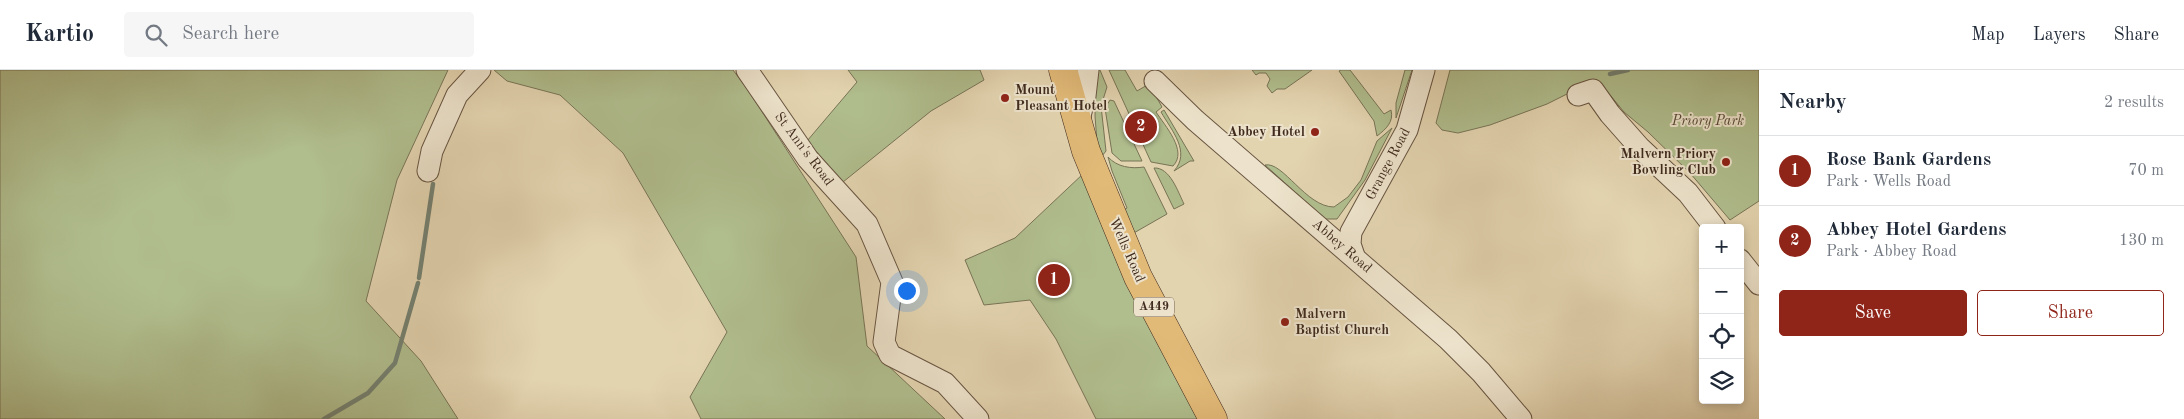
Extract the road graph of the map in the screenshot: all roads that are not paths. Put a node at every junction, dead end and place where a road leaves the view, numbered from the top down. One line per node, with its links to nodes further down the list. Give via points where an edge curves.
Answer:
1 (480, 70): 9 (street, via 457,94 432,151)
2 (747, 70): 14 (street, St Ann's Road, via 808,159 867,224 892,282 884,342 890,355 946,383)
3 (1064, 70): 8 (highway, A449)
4 (1088, 70): 8 (street)
5 (1424, 70): 11 (street, Grange Road, via 1407,130 1351,232)
6 (1155, 81): 11 (street, Abbey Road, via 1175,102)
7 (1578, 95): 10 (street, via 1593,90 1640,148 1688,194)
8 (1078, 125): 15 (highway, Wells Road / A449, via 1138,277)
9 (428, 171)
10 (1712, 224)
11 (1354, 256): 16 (street, Abbey Road, via 1448,339)
12 (1744, 265): 13 (street)
13 (1759, 284)
14 (978, 419)
15 (1213, 419)
16 (1521, 419)

